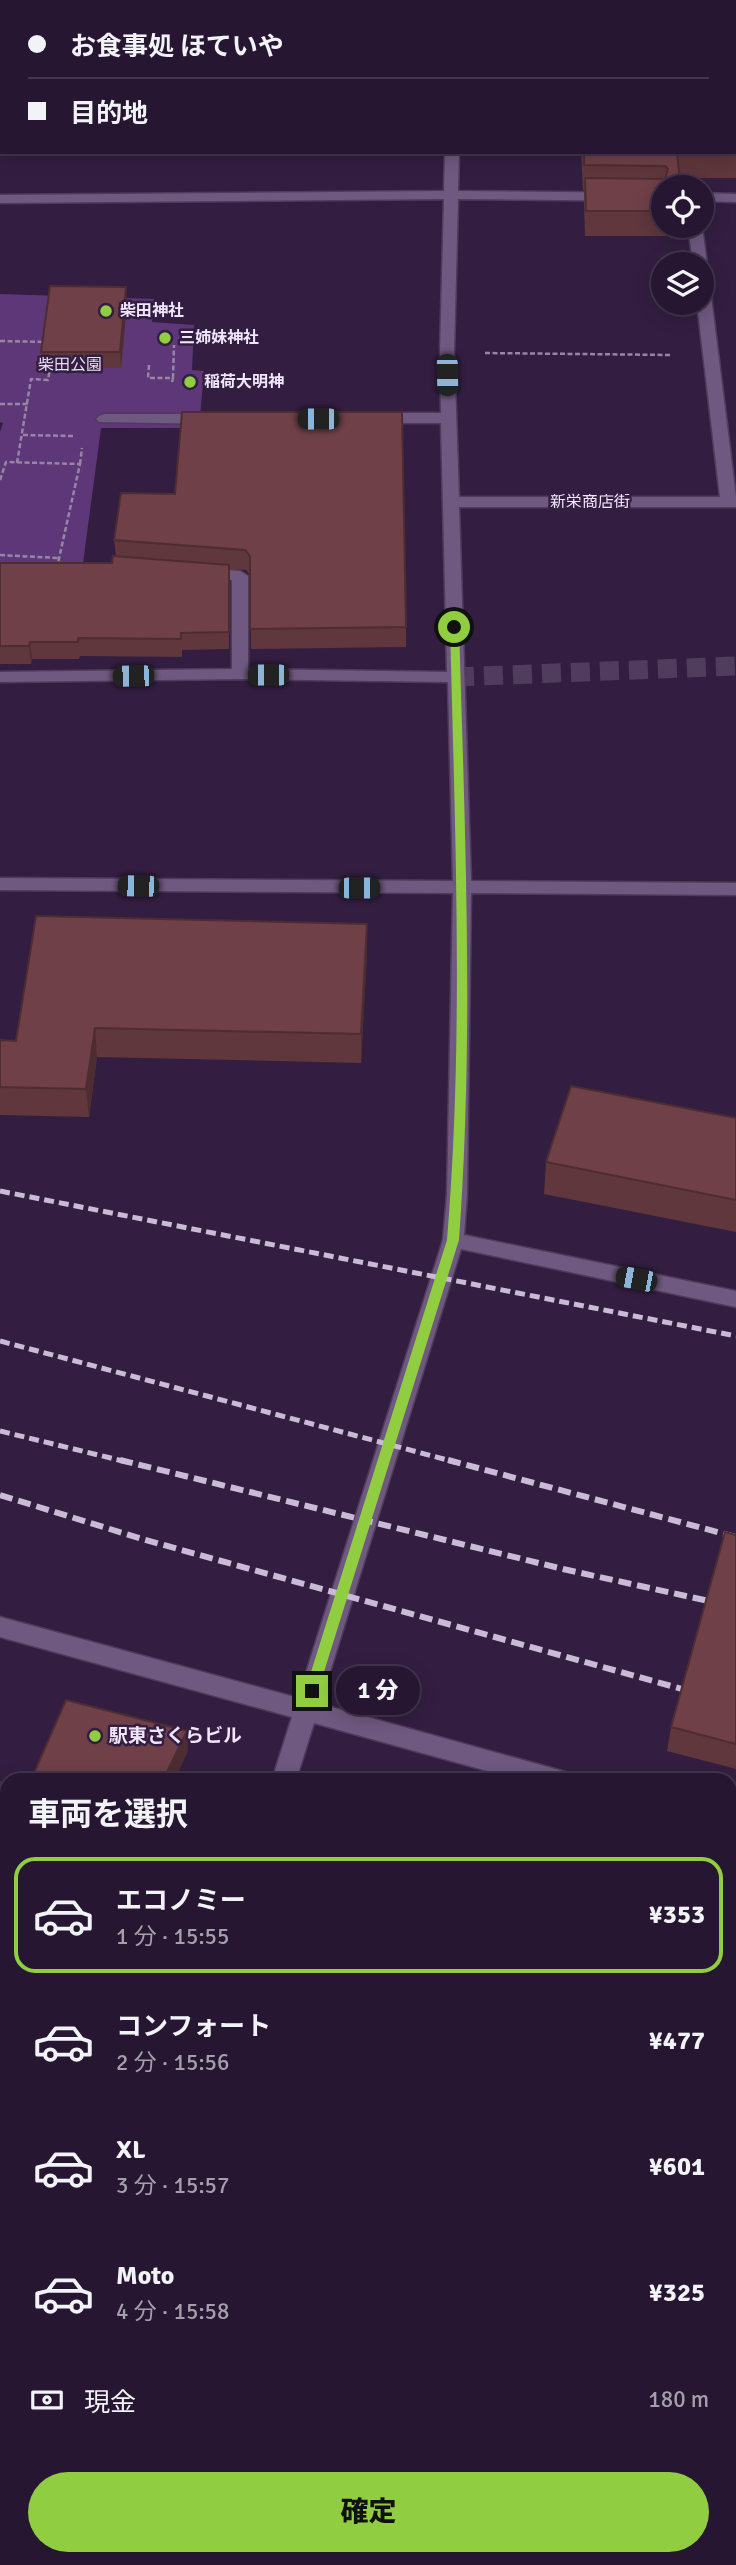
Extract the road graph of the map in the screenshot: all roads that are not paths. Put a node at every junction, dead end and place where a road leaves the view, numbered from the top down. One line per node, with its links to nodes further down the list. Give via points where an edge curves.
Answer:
1 (453, 154): 2 (street)
2 (451, 196): 3 (street); 6 (street); 9 (street)
3 (651, 197)
4 (714, 197): 5 (street)
5 (736, 198)
6 (0, 199)
7 (706, 315): 13 (street, 新栄商店街)
8 (359, 418): 9 (street)
9 (447, 418): 12 (street)
10 (104, 419): 11 (street)
11 (224, 419)
12 (451, 502): 13 (street, 新栄商店街); 17 (street)
13 (732, 502)
14 (188, 572): 15 (street, via 240,576)
15 (240, 674): 16 (street); 17 (street)
16 (0, 677)
17 (455, 677): 19 (street)
18 (0, 884): 19 (street)
19 (462, 888): 20 (street); 21 (street)
20 (736, 889)
21 (453, 1240): 22 (street); 24 (street)
22 (736, 1299)
23 (0, 1627): 24 (street)
24 (306, 1710): 25 (street); 26 (street)
25 (286, 1773)
26 (534, 1773)

